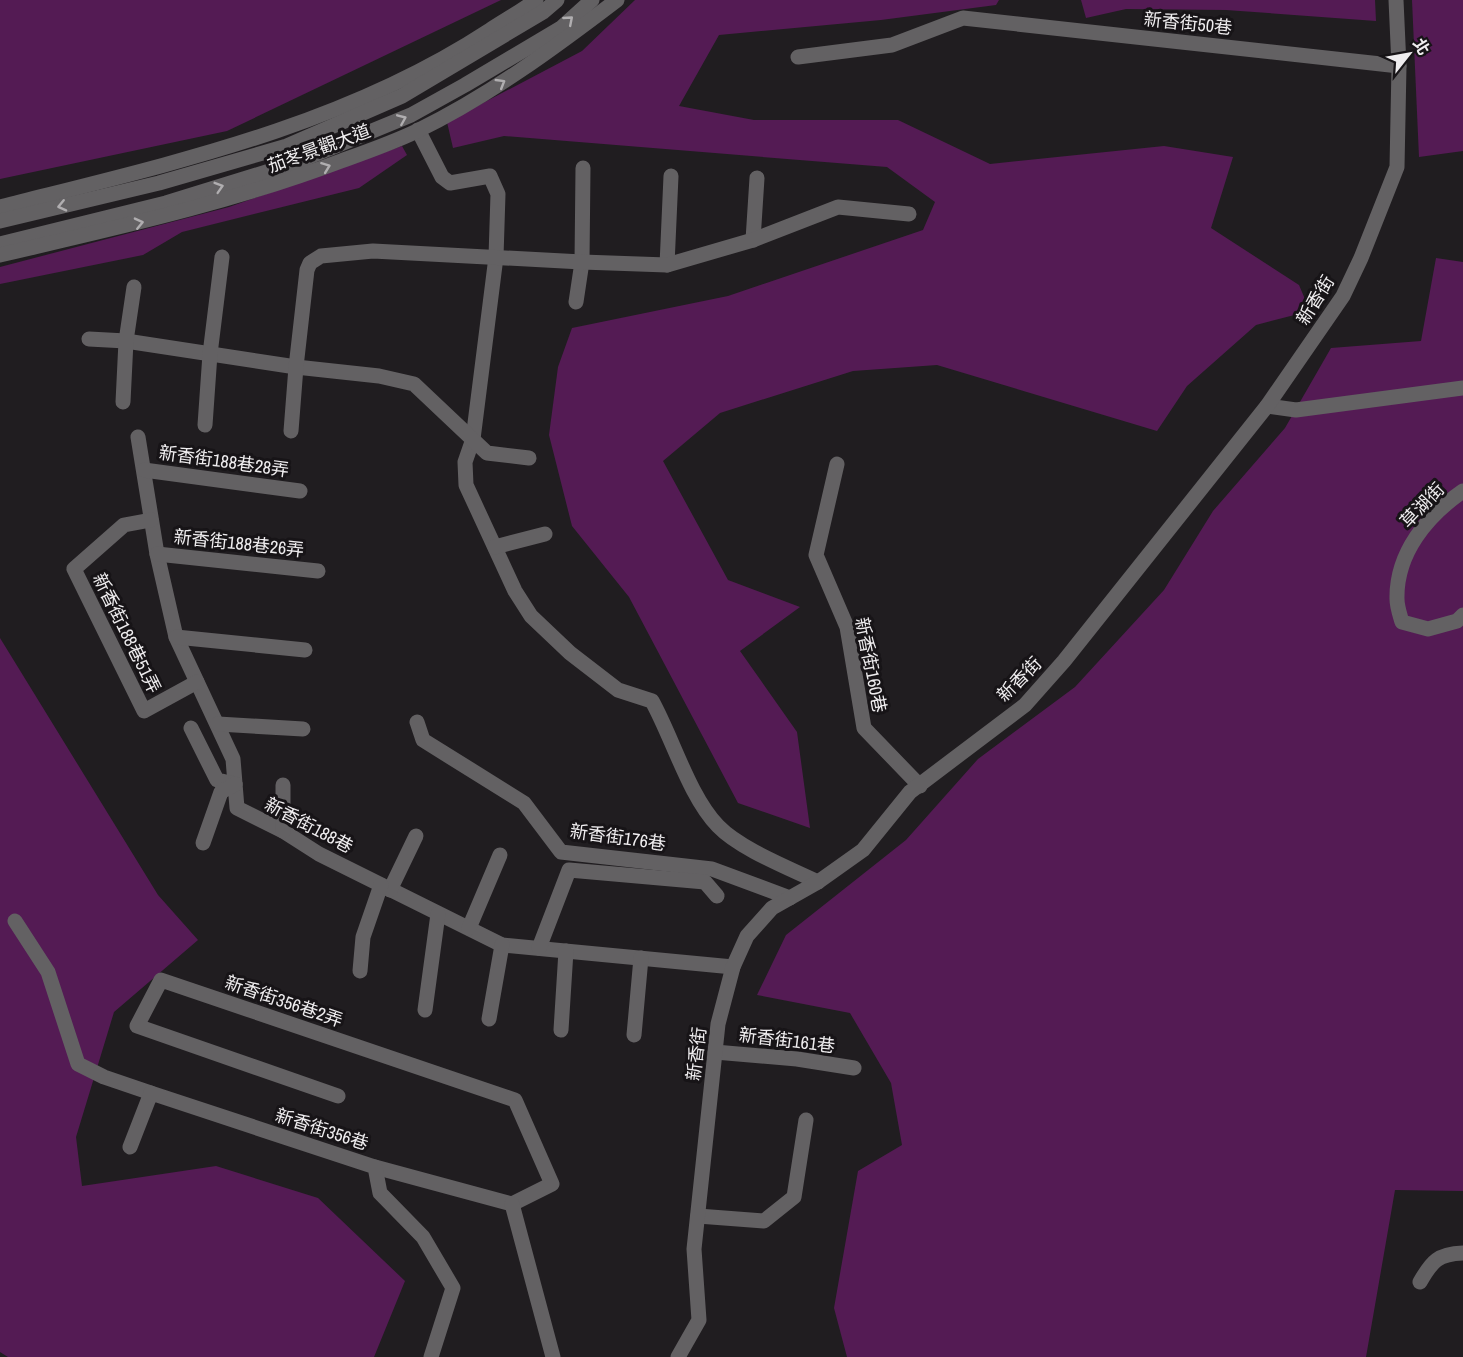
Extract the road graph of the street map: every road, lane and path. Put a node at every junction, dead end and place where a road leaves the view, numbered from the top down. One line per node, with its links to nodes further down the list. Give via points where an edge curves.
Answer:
1 (536, 0): 12 (street, 茄苳景觀大道, via 464,48 397,84 328,113 174,162)
2 (557, 0): 14 (street, 茄苳景觀大道, one-way to 14, via 402,96 287,146 159,183)
3 (592, 0): 16 (street, 茄苳景觀大道, one-way to 3, via 166,203 303,160 411,115 561,28)
4 (617, 0): 8 (street, 茄苳景觀大道, one-way to 4, via 525,68)
5 (1396, 0): 7 (street, 新香街)
6 (798, 57): 7 (street, 新香街50巷, via 892,45 963,18)
7 (1399, 66): 30 (street, 新香街, via 1397,167 1343,296)
8 (418, 130): 17 (street, 茄苳景觀大道, one-way to 8, via 158,218 288,181); 19 (street, via 442,177 450,183 489,176 498,194)
9 (584, 168): 20 (street)
10 (670, 176): 21 (street)
11 (757, 178): 15 (street)
12 (0, 207)
13 (909, 214): 15 (street, via 838,207)
14 (0, 221)
15 (753, 240): 21 (street)
16 (0, 244)
17 (0, 255)
18 (222, 257): 26 (street)
19 (496, 257): 20 (street); 27 (street, via 373,251 321,256 307,270); 34 (street)
20 (582, 262): 21 (street); 23 (street)
21 (667, 265)
22 (134, 287): 25 (street)
23 (576, 302)
24 (89, 339): 25 (street)
25 (126, 341): 26 (street); 29 (street)
26 (210, 354): 27 (street); 31 (street)
27 (296, 367): 32 (street); 34 (street, via 414,384)
28 (1463, 388): 30 (street, via 1296,410)
29 (123, 402)
30 (1267, 406): 55 (street, 新香街, via 1025,705)
31 (205, 424)
32 (291, 431)
33 (138, 437): 37 (street, 新香街188巷)
34 (473, 439): 35 (street, via 487,453); 42 (street, via 465,462 466,485)
35 (528, 458)
36 (837, 464): 55 (street, 新香街160巷, via 816,555 847,627 864,728)
37 (144, 470): 38 (street, 新香街188巷28弄); 40 (street, 新香街188巷)
38 (300, 491)
39 (1463, 491): 45 (street, 草湖街, via 1444,504 1413,539 1400,569 1397,600 1402,622 1428,630 1457,621)
40 (152, 520): 43 (street, 新香街188巷); 48 (street, 新香街188巷51弄, via 124,525 74,569 144,711)
41 (545, 534): 42 (street)
42 (495, 547): 60 (street, via 531,616 618,690 652,701 694,792 719,826 752,850)
43 (157, 554): 44 (street, 新香街188巷26弄); 46 (street, 新香街188巷)
44 (318, 570)
45 (1463, 615)
46 (176, 637): 47 (street); 48 (street, 新香街188巷)
47 (305, 650)
48 (197, 682): 50 (street, 新香街188巷)
49 (417, 722): 63 (street, 新香街176巷, via 423,740 524,803 561,852 712,869)
50 (218, 724): 52 (street); 53 (street, 新香街188巷, via 233,759)
51 (191, 728): 53 (street, via 217,780)
52 (303, 729)
53 (235, 784): 56 (street, 新香街188巷, via 237,808); 58 (street, via 221,792)
54 (283, 784): 56 (street)
55 (920, 786): 60 (street, 新香街, via 910,792 863,850)
56 (283, 831): 61 (street, 新香街188巷)
57 (416, 836): 61 (street)
58 (204, 843)
59 (500, 855): 66 (street)
60 (818, 882): 63 (street, 新香街)
61 (385, 887): 64 (street, 新香街188巷); 72 (street, via 363,937)
62 (717, 896): 68 (street, via 705,882 569,870)
63 (790, 898): 71 (street, 新香街, via 772,909 747,936)
64 (438, 914): 66 (street, 新香街188巷); 73 (street)
65 (15, 921): 79 (street, 新香街356巷, via 48,972 78,1064)
66 (469, 928): 67 (street, 新香街188巷)
67 (502, 945): 68 (street, 新香街188巷); 74 (street)
68 (539, 948): 69 (street, 新香街188巷)
69 (566, 951): 70 (street, 新香街188巷); 75 (street)
70 (641, 958): 71 (street, 新香街188巷); 76 (street)
71 (733, 967): 77 (street, 新香街)
72 (360, 971)
73 (425, 1010)
74 (489, 1018)
75 (561, 1030)
76 (634, 1035)
77 (715, 1052): 78 (street, 新香街161巷); 85 (street, 新香街)
78 (854, 1068)
79 (151, 1093): 82 (street); 83 (street, 新香街356巷)
80 (338, 1096): 84 (street, 新香街356巷2弄, via 137,1026 161,980 515,1100 552,1184)
81 (806, 1120): 85 (street, via 794,1197 764,1221)
82 (130, 1148)
83 (375, 1167): 84 (street); 88 (street, 新香街356巷, via 380,1193 423,1238 453,1288)
84 (512, 1204): 89 (street)
85 (698, 1216): 90 (street, 新香街, via 694,1249 699,1320)
86 (1463, 1253): 87 (street, via 1445,1254 1429,1266)
87 (1419, 1282)
88 (431, 1357)
89 (553, 1357)
90 (678, 1357)

